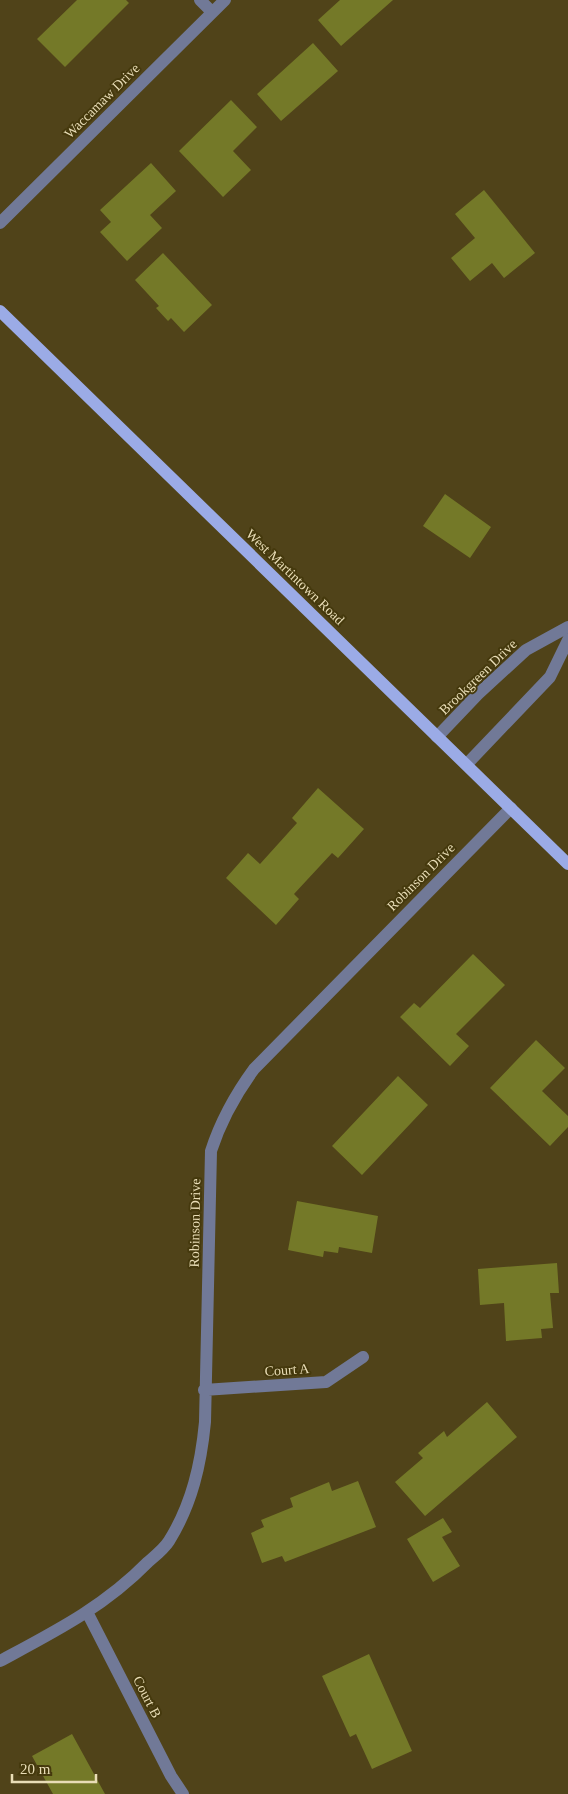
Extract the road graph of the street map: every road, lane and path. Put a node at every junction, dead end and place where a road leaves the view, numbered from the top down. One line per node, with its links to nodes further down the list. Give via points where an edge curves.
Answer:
1 (200, 0): 3 (street)
2 (225, 0): 3 (street, Waccamaw Drive)
3 (212, 12): 4 (street, Waccamaw Drive)
4 (0, 223)
5 (0, 311): 8 (main road, West Martintown Road)
6 (568, 627): 8 (street, Brookgreen Drive, via 526,650)
7 (568, 640): 9 (street, via 550,677)
8 (437, 737): 9 (main road, West Martintown Road)
9 (467, 764): 10 (main road, West Martintown Road)
10 (511, 808): 11 (main road, West Martintown Road); 13 (street, Robinson Drive, via 254,1069 220,1122 211,1151)
11 (568, 864)
12 (364, 1357): 13 (street, Court A, via 326,1382)
13 (204, 1390): 14 (street, Robinson Drive, via 203,1444 185,1510 168,1542 140,1571)
14 (87, 1612): 15 (street, Robinson Drive, via 75,1622); 16 (street, Court B)
15 (0, 1660)
16 (183, 1794)

